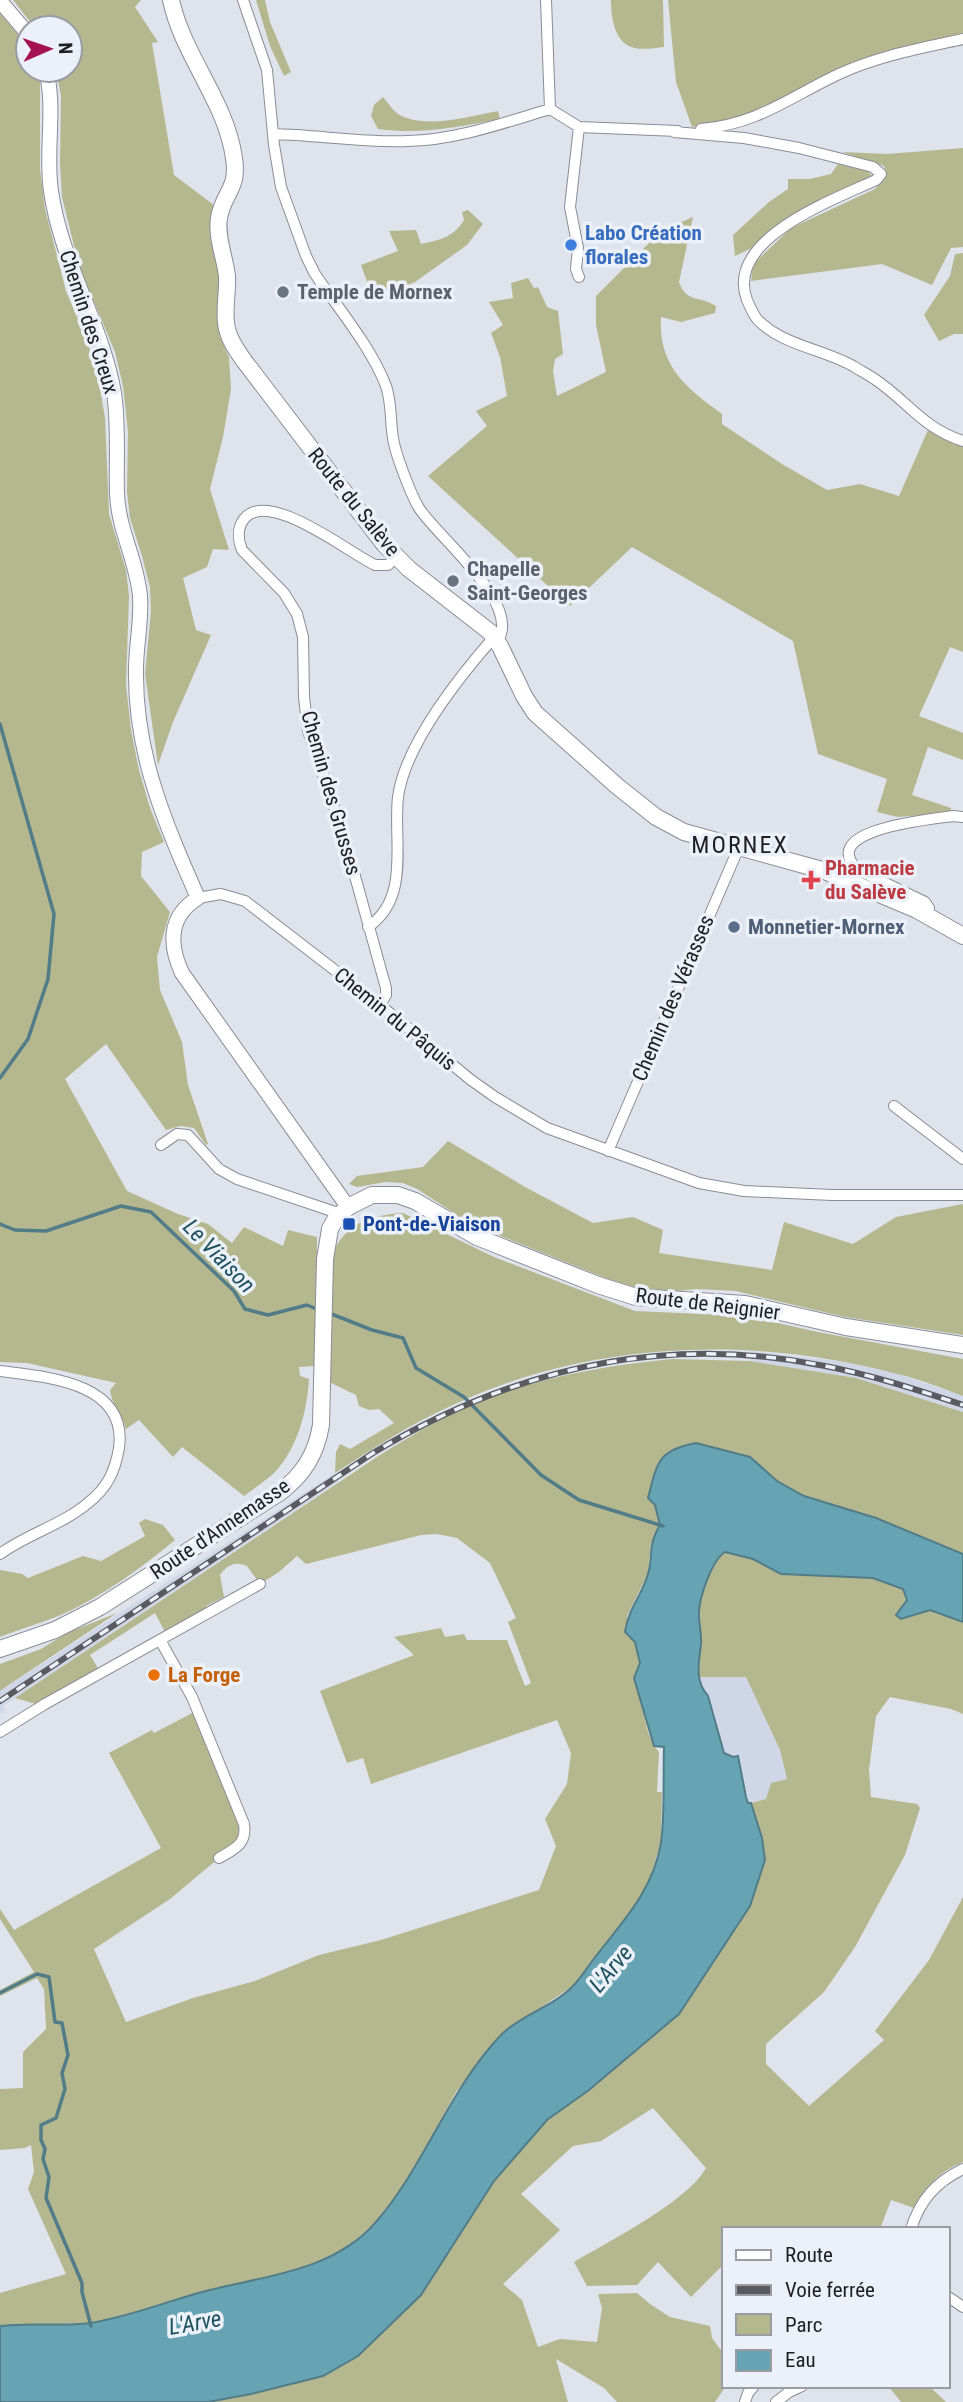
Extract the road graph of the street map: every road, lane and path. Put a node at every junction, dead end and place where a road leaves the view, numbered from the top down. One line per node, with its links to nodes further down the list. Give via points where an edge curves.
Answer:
1 (171, 0): 14 (main road, Route du Salève, via 219,110 234,157 235,179 218,224 227,278 228,332 245,362)
2 (243, 0): 11 (street, via 265,64)
3 (546, 0): 8 (street)
4 (0, 1): 5 (street)
5 (14, 18)
6 (963, 39): 10 (street, via 853,69 743,121)
7 (49, 84): 18 (street, Chemin des Creux, via 54,206 114,394 118,511 140,598 135,677 146,764)
8 (550, 109): 9 (street); 11 (street, via 476,132 410,141)
9 (579, 127): 10 (street); 12 (street, via 570,207)
10 (674, 132): 13 (street, via 799,148 873,167 881,174 789,223 759,246 743,272 745,295 757,319 772,330 876,380 917,416)
11 (273, 134): 15 (street, via 281,187 310,265 380,373 388,394 394,446 419,507 497,603 504,628)
12 (579, 277)
13 (963, 441)
14 (396, 557): 15 (main road, Route du Salève); 20 (street, Chemin des Grusses, via 388,565 375,565 275,511 250,514 240,527 243,550 284,593 300,625 308,731 343,833)
15 (496, 639): 17 (main road, Route du Salève, via 536,713 617,786 676,829); 20 (street, via 467,667 413,751 399,793 398,862 391,898 381,919)
16 (963, 817): 19 (street, via 878,829 858,838 850,849 850,860 858,870 925,902)
17 (739, 847): 19 (main road, Route du Salève, via 822,870); 25 (street, Chemin des Vérasses)
18 (198, 898): 22 (street, Chemin du Pâquis, via 221,894 245,901); 28 (street, via 184,908 174,930 173,953 182,973)
19 (927, 915): 21 (main road, Route du Salève)
20 (368, 927): 22 (street, Chemin des Grusses, via 386,988)
21 (963, 936)
22 (380, 1005): 25 (street, Chemin du Pâquis, via 495,1097 547,1128)
23 (894, 1106): 26 (street)
24 (161, 1145): 28 (street, via 177,1134 188,1135 219,1169 237,1179)
25 (608, 1151): 27 (street, Chemin du Pâquis, via 699,1183 744,1191)
26 (963, 1159)
27 (963, 1195)
28 (345, 1210): 29 (main road, Route de Reignier, via 372,1195 405,1197 477,1237 636,1297 745,1304 846,1327); 34 (main road, Route d'Annemasse, via 330,1229 325,1259 321,1425 316,1450 305,1468 292,1483 100,1607)
29 (963, 1345)
30 (0, 1371): 31 (street, via 89,1390 113,1412 120,1436 113,1473 97,1496)
31 (0, 1555)
32 (260, 1584): 33 (street)
33 (160, 1640): 35 (street); 36 (street, via 192,1697 244,1824 241,1844)
34 (0, 1649)
35 (0, 1732)
36 (219, 1858)
37 (963, 2169): 38 (street, via 926,2196)
38 (912, 2227)
39 (798, 2388): 40 (street)
40 (776, 2402)

